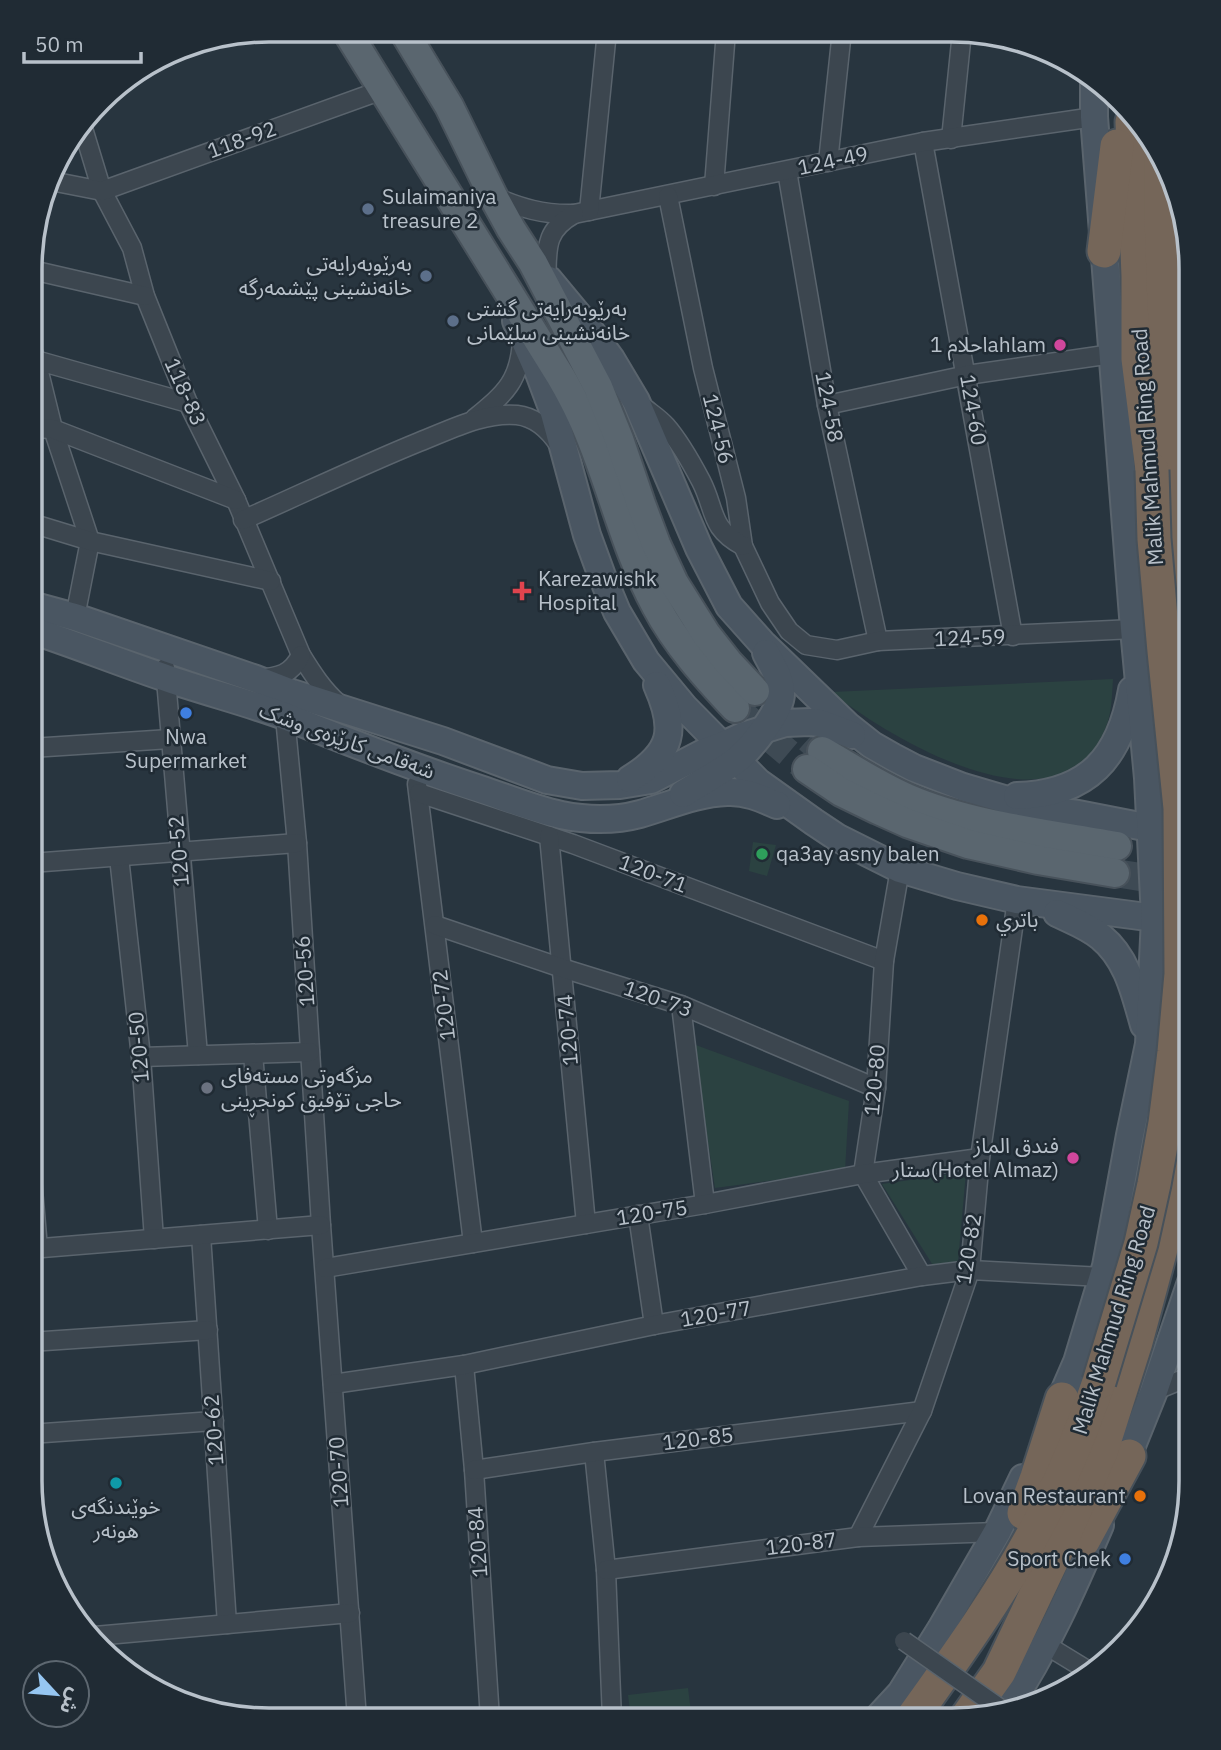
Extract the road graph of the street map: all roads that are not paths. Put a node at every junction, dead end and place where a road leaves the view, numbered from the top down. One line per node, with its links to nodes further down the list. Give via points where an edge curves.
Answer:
1 (353, 42): 7 (main road)
2 (410, 42): 19 (main road, via 449,106)
3 (605, 42): 21 (street)
4 (725, 42): 17 (street)
5 (841, 42): 13 (street)
6 (961, 43): 11 (street)
7 (382, 90): 18 (street, 118-92); 23 (main road)
8 (1107, 113): 11 (street, 124-49); 22 (highway)
9 (1132, 131): 39 (highway, Malik Mahmud Ring Road, via 1138,359)
10 (85, 136): 18 (street, 118-83)
11 (951, 139): 12 (street, 124-49)
12 (923, 142): 13 (street, 124-49); 30 (street, 124-60)
13 (828, 162): 14 (street, 124-49)
14 (787, 171): 17 (street, 124-49); 34 (street, 124-58)
15 (1161, 180): 39 (highway, Malik Mahmud Ring Road)
16 (59, 183): 18 (street)
17 (714, 186): 20 (street, 124-49)
18 (102, 191): 26 (street, 118-83, via 132,248)
19 (493, 196): 21 (street, 124-49, via 532,211); 25 (main road)
20 (668, 196): 21 (street, 124-49); 44 (street, 124-56)
21 (582, 212): 25 (street, via 563,220 551,234)
22 (1104, 251): 28 (main road)
23 (493, 265): 25 (main road, via 582,416 626,539 656,606 710,682 745,699 728,662 674,583 608,411); 27 (main road)
24 (42, 272): 26 (street)
25 (542, 276): 32 (main road, via 583,321)
26 (145, 296): 33 (street, 118-83)
27 (522, 336): 35 (street, via 522,352 508,388); 38 (main road, via 547,392)
28 (1112, 354): 30 (street); 49 (main road)
29 (42, 359): 33 (street)
30 (967, 375): 34 (street); 51 (street, 124-60)
31 (42, 389): 37 (street)
32 (636, 401): 44 (street, via 666,426 702,483 718,527); 53 (main road, via 729,606)
33 (188, 403): 40 (street, 118-83)
34 (827, 405): 52 (street, 124-58)
35 (472, 421): 38 (street, via 503,415 533,420 545,428); 41 (street)
36 (42, 428): 37 (street)
37 (53, 429): 40 (street); 43 (street)
38 (566, 457): 58 (main road, via 601,576)
39 (1163, 470): 46 (highway, Malik Mahmud Ring Road); 77 (highway, Malik Mahmud Ring Road, bridge, via 1157,576)
40 (236, 500): 41 (street, 118-83)
41 (243, 520): 45 (street, 118-83)
42 (42, 526): 43 (street)
43 (90, 541): 45 (street); 48 (street)
44 (743, 546): 54 (street, 124-56, via 770,603 789,631)
45 (271, 581): 56 (street, 118-83)
46 (1179, 591)
47 (42, 607): 48 (main road, شەقامی کارێزەی وشک)
48 (75, 617): 55 (main road, شەقامی کارێزەی وشک)
49 (1134, 629): 51 (street, 124-59); 57 (main road)
50 (42, 634): 59 (main road, شەقامی کارێزەی وشک)
51 (1013, 636): 52 (street, 124-59)
52 (878, 641): 54 (street, 124-59, via 837,650)
53 (762, 643): 64 (main road, via 781,691 779,705); 66 (main road)
54 (806, 645)
55 (164, 647): 59 (street, 120-52); 60 (main road, شەقامی کارێزەی وشک)
56 (301, 655): 60 (street, via 285,674); 61 (street, 118-83, via 327,693)
57 (1137, 657): 72 (main road); 76 (main road, via 1125,721 1097,769 1077,783 1049,793)
58 (646, 661): 69 (main road); 73 (main road, via 663,699 669,732 652,763)
59 (165, 678): 62 (main road, شەقامی کارێزەی وشک); 65 (street, 120-52)
60 (256, 679): 61 (main road, شەقامی کارێزەی وشک)
61 (347, 711): 63 (main road, شەقامی کارێزەی وشک)
62 (285, 717): 68 (main road, شەقامی کارێزەی وشک); 83 (street, 120-56)
63 (380, 720): 68 (main road); 73 (main road, شەقامی کارێزەی وشک, via 547,780 582,786)
64 (765, 729): 66 (main road, via 820,723); 69 (main road)
65 (170, 739): 67 (street); 84 (street, 120-52)
66 (872, 745): 76 (main road, via 914,768)
67 (42, 747)
68 (368, 749): 71 (main road, شەقامی کارێزەی وشک)
69 (729, 754): 73 (main road, شەقامی کارێزەی وشک, via 705,751 659,778); 78 (main road); 79 (main road, via 767,789)
70 (814, 760): 86 (main road, via 841,792 907,823 968,844 1038,860)
71 (413, 767): 75 (street, 120-72); 78 (main road, شەقامی کارێزەی وشک, via 523,805 579,818 639,814)
72 (1148, 778): 74 (main road); 80 (main road)
73 (620, 785)
74 (1179, 787)
75 (419, 793): 82 (street, 120-71); 92 (street, 120-72)
76 (994, 797): 80 (main road)
77 (1179, 798)
78 (667, 804): 79 (main road, via 741,792)
79 (814, 822): 88 (main road)
80 (1150, 828): 81 (main road); 90 (main road)
81 (1179, 834)
82 (550, 836): 93 (street, 120-71); 95 (street, 120-74)
83 (297, 843): 84 (street); 100 (street, 120-56)
84 (179, 852): 85 (street); 102 (street, 120-52)
85 (119, 857): 87 (street); 103 (street, 120-50)
86 (1116, 860)
87 (42, 862)
88 (900, 869): 89 (main road); 93 (street, 120-80)
89 (1027, 901): 90 (main road); 99 (main road, via 1087,928 1111,946 1127,972); 105 (street, 120-82)
90 (1155, 918): 91 (main road); 96 (main road)
91 (1179, 922)
92 (435, 925): 95 (street, 120-73); 115 (street, 120-72)
93 (884, 961): 104 (street, 120-80)
94 (1179, 966): 96 (main road, via 1167,968)
95 (562, 968): 98 (street, 120-73); 110 (street, 120-74)
96 (1153, 981): 99 (main road)
97 (1179, 996): 128 (highway, Malik Mahmud Ring Road, bridge, via 1165,1123 1141,1243)
98 (681, 1005): 104 (street, 120-73); 108 (street)
99 (1149, 1044): 120 (main road)
100 (310, 1052): 101 (street); 111 (street, 120-56)
101 (253, 1054): 102 (street); 112 (street)
102 (198, 1055): 103 (street)
103 (141, 1057): 114 (street, 120-50)
104 (876, 1088): 107 (street, 120-80)
105 (980, 1158): 107 (street, 120-75); 118 (street, 120-82)
106 (1179, 1172): 128 (highway, Malik Mahmud Ring Road)
107 (863, 1174): 108 (street, 120-75); 119 (street)
108 (705, 1204): 109 (street, 120-75)
109 (638, 1215): 110 (street, 120-75); 121 (street)
110 (586, 1224): 115 (street, 120-75)
111 (321, 1225): 112 (street); 117 (street, 120-70)
112 (268, 1230): 113 (street)
113 (201, 1235): 114 (street); 122 (street, 120-62)
114 (154, 1239): 116 (street)
115 (473, 1243): 117 (street, 120-75)
116 (42, 1248)
117 (324, 1268): 127 (street, 120-70)
118 (970, 1270): 119 (street, 120-77); 120 (street, 120-77); 130 (street, 120-82)
119 (922, 1276): 121 (street, 120-77)
120 (1103, 1277): 129 (main road)
121 (654, 1325): 125 (street, 120-77)
122 (208, 1330): 124 (street); 131 (street, 120-62)
123 (1179, 1334): 128 (main road, Malik Mahmud Ring Road)
124 (42, 1341)
125 (464, 1365): 127 (street, 120-77); 135 (street, 120-84)
126 (1179, 1377): 128 (street)
127 (333, 1384): 139 (street, 120-70)
128 (1125, 1384): 134 (main road, Malik Mahmud Ring Road); 141 (highway, Malik Mahmud Ring Road, via 1080,1437 1027,1546); 146 (highway, Malik Mahmud Ring Road, via 1101,1451)
129 (1062, 1399): 136 (main road); 141 (highway, via 1037,1478)
130 (922, 1411): 133 (street, 120-85); 137 (street, 120-82)
131 (214, 1421): 132 (street); 140 (street, 120-62)
132 (42, 1433)
133 (594, 1452): 135 (street, 120-85); 138 (street)
134 (1129, 1455): 144 (main road, Malik Mahmud Ring Road); 146 (highway, via 1047,1608)
135 (474, 1471): 151 (street, 120-84)
136 (997, 1532): 137 (street, 120-87); 153 (main road, via 901,1693)
137 (858, 1537): 138 (street, 120-87)
138 (606, 1570): 152 (street)
139 (350, 1614): 140 (street); 150 (street, 120-70)
140 (227, 1624): 142 (street)
141 (972, 1634): 154 (highway, Malik Mahmud Ring Road)
142 (104, 1635)
143 (904, 1641): 148 (street, bridge)
144 (1046, 1644): 145 (street); 147 (main road, Malik Mahmud Ring Road)
145 (1082, 1667)
146 (999, 1672): 149 (highway, Malik Mahmud Ring Road)
147 (1013, 1699)
148 (994, 1703)
149 (975, 1706)
150 (357, 1708)
151 (489, 1708)
152 (612, 1708)
153 (887, 1708)
154 (920, 1708)

